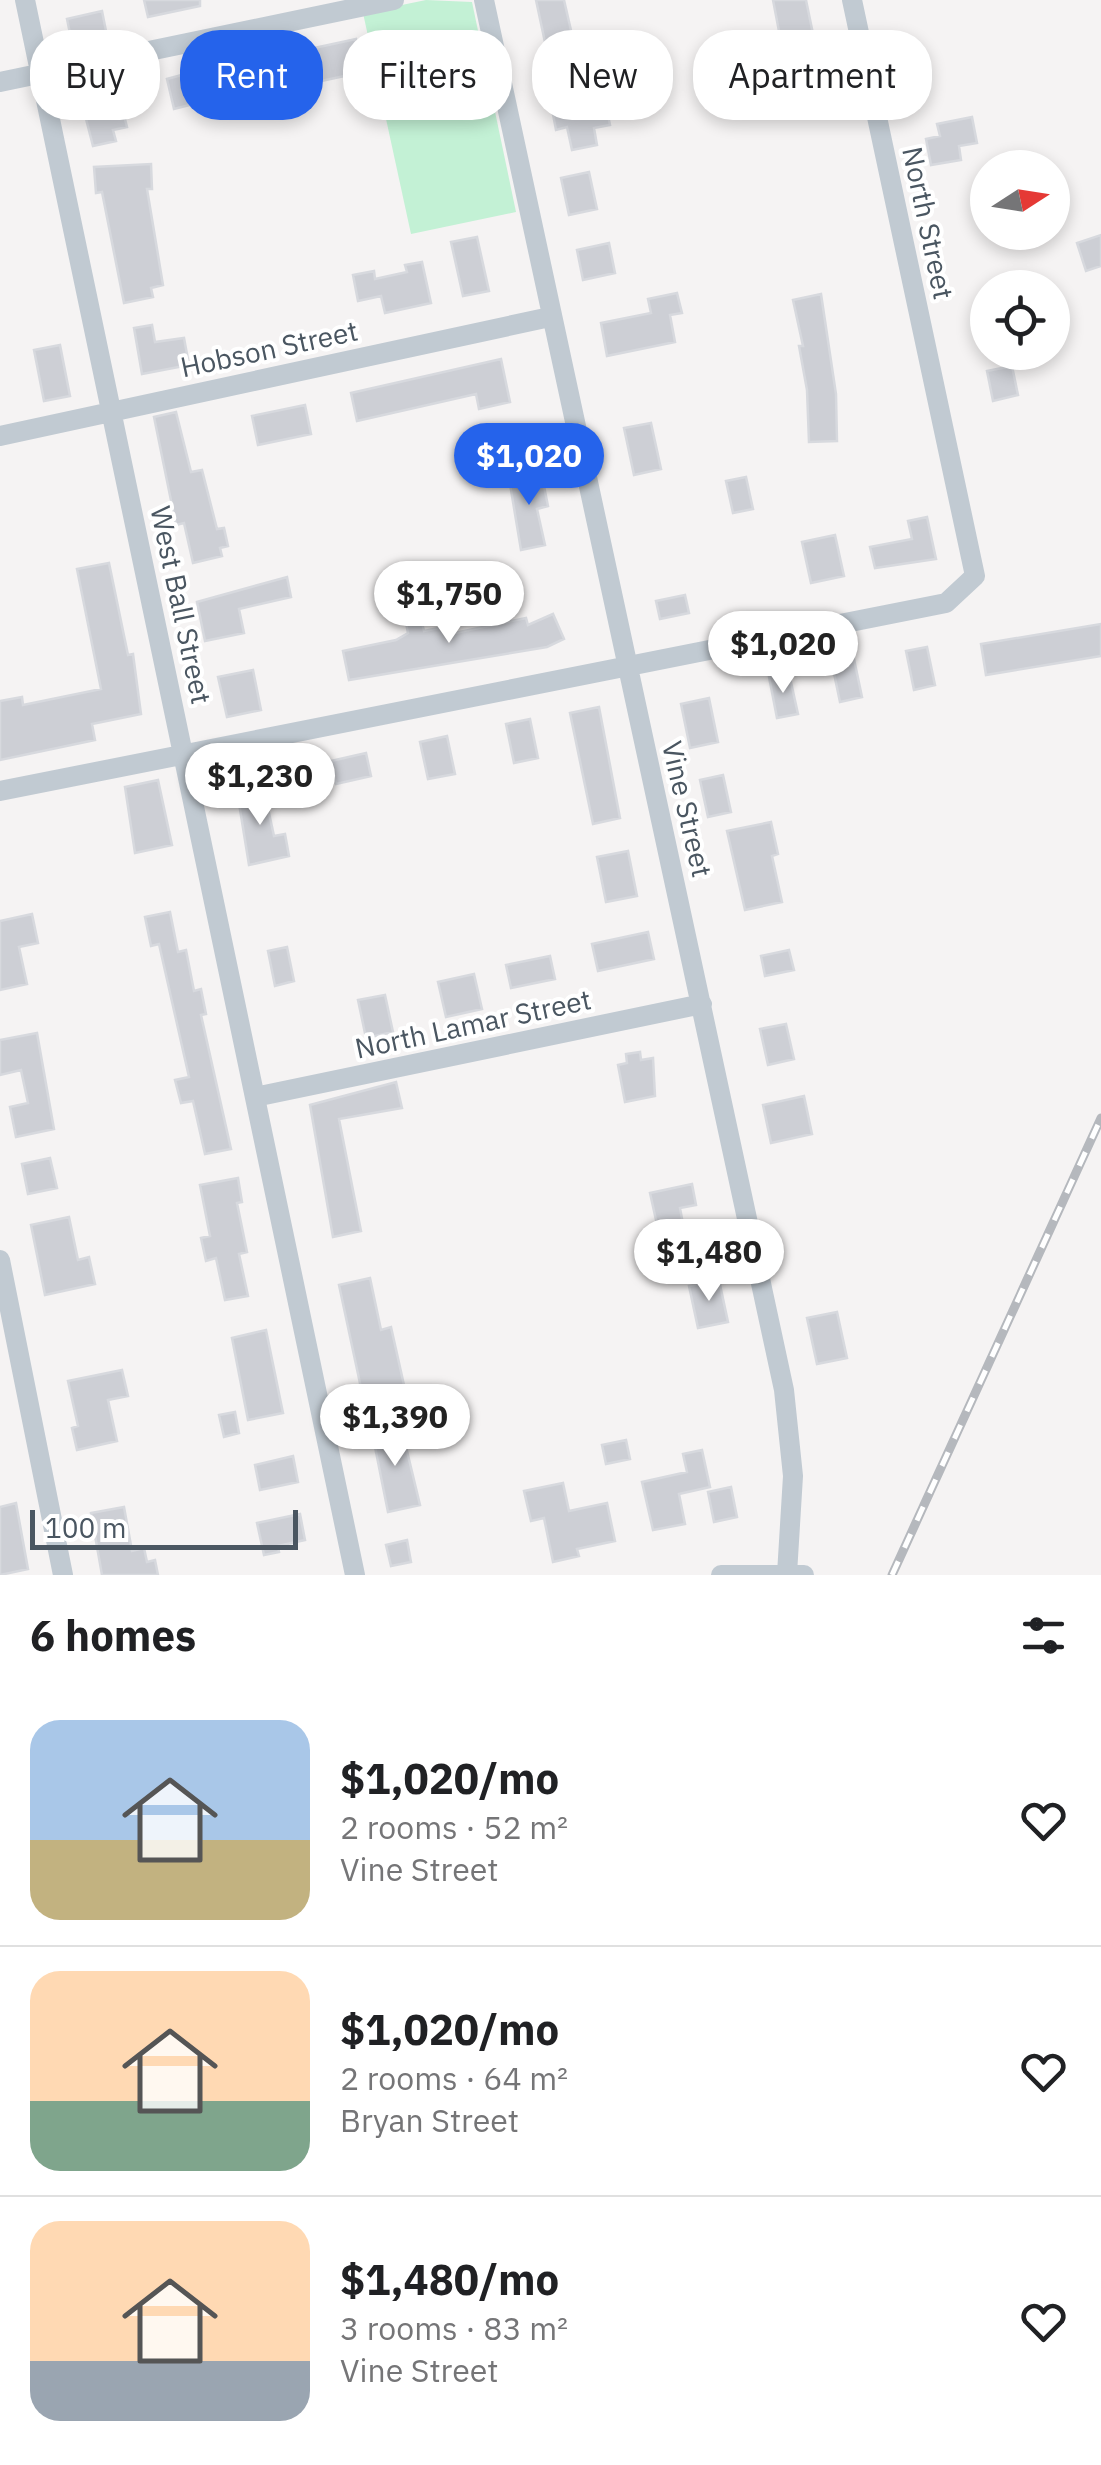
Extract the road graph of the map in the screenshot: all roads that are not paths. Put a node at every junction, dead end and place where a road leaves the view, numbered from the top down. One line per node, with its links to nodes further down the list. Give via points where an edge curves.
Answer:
1 (25, 0): 5 (street, West Ball Street)
2 (394, 0): 6 (street)
3 (484, 0): 10 (street, Vine Street)
4 (852, 0): 13 (street, North Street, via 975,576 946,602)
5 (31, 30)
6 (160, 49)
7 (30, 76): 8 (street)
8 (0, 82)
9 (51, 120): 11 (street, West Ball Street)
10 (550, 316): 11 (street, Hobson Street); 13 (street, Vine Street)
11 (112, 411): 12 (street, Hobson Street); 14 (street, West Ball Street)
12 (0, 436)
13 (626, 664): 14 (street); 16 (street, Vine Street)
14 (184, 753): 15 (street); 17 (street, West Ball Street)
15 (0, 790)
16 (702, 1004): 17 (street, North Lamar Street); 19 (street, Vine Street, via 784,1390 792,1476)
17 (255, 1098): 21 (street, West Ball Street)
18 (0, 1260): 20 (street)
19 (788, 1574): 22 (street); 23 (street)
20 (63, 1575)
21 (355, 1575)
22 (721, 1575)
23 (804, 1575)

